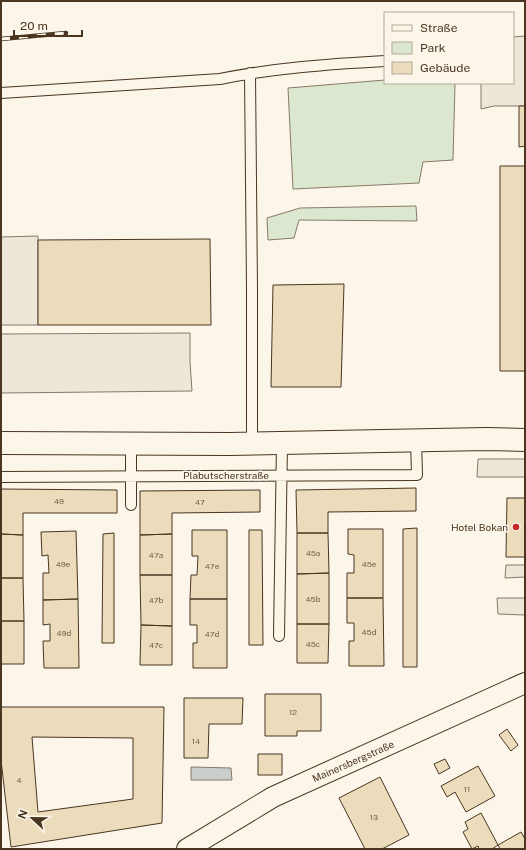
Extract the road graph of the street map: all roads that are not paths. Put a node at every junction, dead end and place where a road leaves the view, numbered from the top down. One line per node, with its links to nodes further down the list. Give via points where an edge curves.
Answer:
1 (384, 61): 2 (lane)
2 (250, 73): 3 (lane, via 220,79); 9 (lane)
3 (1, 93)
4 (416, 440): 5 (street); 6 (street); 11 (lane, Plabutscherstraße, via 417,475)
5 (525, 440)
6 (282, 442): 9 (street); 11 (lane)
7 (1, 443): 8 (street)
8 (131, 443): 9 (street); 10 (lane)
9 (252, 443)
10 (131, 475): 11 (lane, Plabutscherstraße); 12 (lane, Plabutscherstraße); 13 (lane)
11 (281, 475): 14 (lane)
12 (1, 477)
13 (131, 505)
14 (279, 636)
15 (525, 683): 16 (street, Mainersbergstraße, via 273,797)
16 (187, 849)

